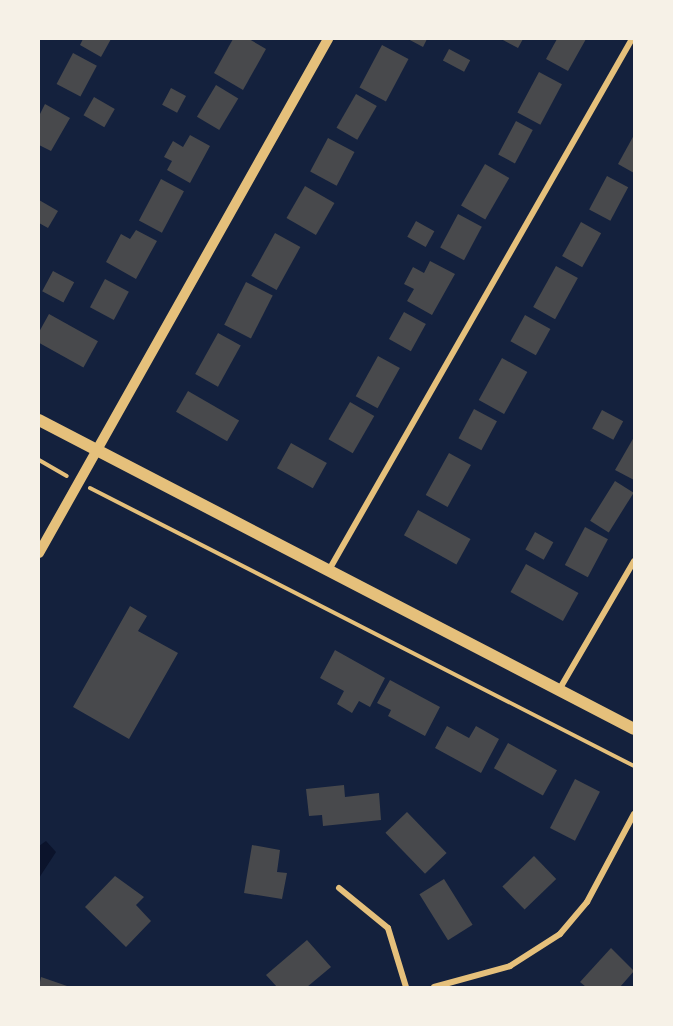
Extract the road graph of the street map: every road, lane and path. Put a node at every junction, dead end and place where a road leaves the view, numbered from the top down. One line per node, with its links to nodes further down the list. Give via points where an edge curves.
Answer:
1 (328, 39): 4 (street)
2 (632, 39): 9 (street)
3 (39, 420): 4 (main road)
4 (97, 449): 6 (street); 9 (main road)
5 (39, 460): 6 (path)
6 (78, 482): 7 (street); 12 (path)
7 (39, 553)
8 (634, 561): 10 (street)
9 (329, 570): 10 (main road)
10 (559, 690): 11 (main road)
11 (634, 729)
12 (634, 766)
13 (634, 814): 16 (street, via 587,902 560,934 510,966)
14 (339, 888): 15 (street, via 388,928)
15 (406, 987)
16 (434, 987)

